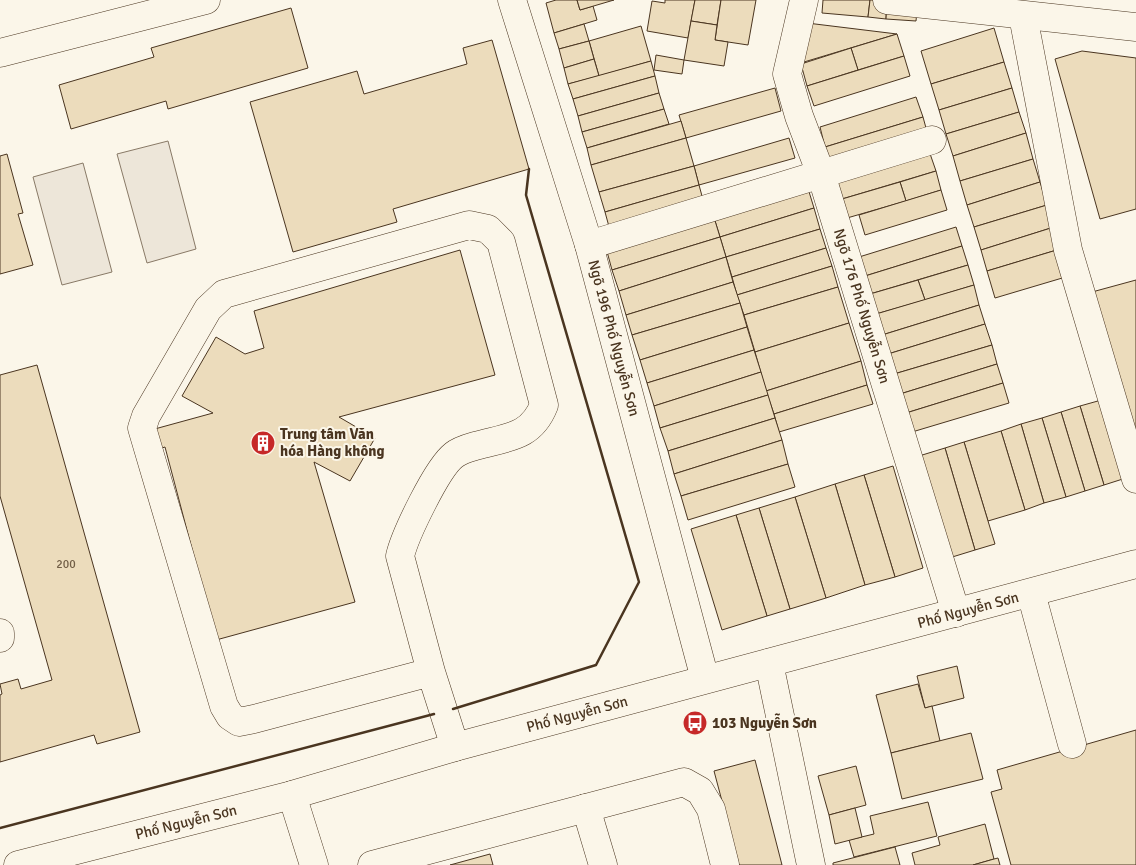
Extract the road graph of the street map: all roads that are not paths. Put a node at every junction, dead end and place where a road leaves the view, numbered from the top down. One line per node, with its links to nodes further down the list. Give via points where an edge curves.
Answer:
1 (206, 0): 7 (street)
2 (512, 0): 10 (street, Ngõ 196 Phố Nguyễn Sơn)
3 (804, 0): 9 (street, Ngõ 176 Phố Nguyễn Sơn, via 787,74)
4 (887, 0): 5 (street)
5 (1023, 16): 6 (street); 11 (street, via 1068,250)
6 (1136, 27)
7 (0, 53)
8 (932, 140): 9 (street)
9 (821, 174): 10 (street); 14 (street, Ngõ 176 Phố Nguyễn Sơn)
10 (589, 245): 19 (street, Ngõ 196 Phố Nguyễn Sơn)
11 (1136, 479)
12 (1136, 564): 13 (street, Phố Nguyễn Sơn)
13 (1031, 593): 14 (street, Phố Nguyễn Sơn); 20 (street)
14 (956, 613): 17 (street, Phố Nguyễn Sơn)
15 (0, 633): 16 (street)
16 (0, 638)
17 (769, 663): 19 (street, Phố Nguyễn Sơn); 29 (street)
18 (431, 672): 18 (street, via 400,556 404,540 444,466 454,454 521,433 538,421 544,405 501,242 488,229 469,226 224,294 208,309 142,428 224,706 230,716 239,722 254,719); 21 (street)
19 (706, 679): 21 (street, Phố Nguyễn Sơn)
20 (1072, 744)
21 (455, 746): 22 (street, Phố Nguyễn Sơn)
22 (292, 795): 24 (street, Phố Nguyễn Sơn); 25 (street)
23 (586, 808): 26 (street); 27 (street); 28 (street, via 684,782 700,791 711,809)
24 (18, 865)
25 (314, 865)
26 (372, 865)
27 (603, 865)
28 (725, 865)
29 (811, 865)

